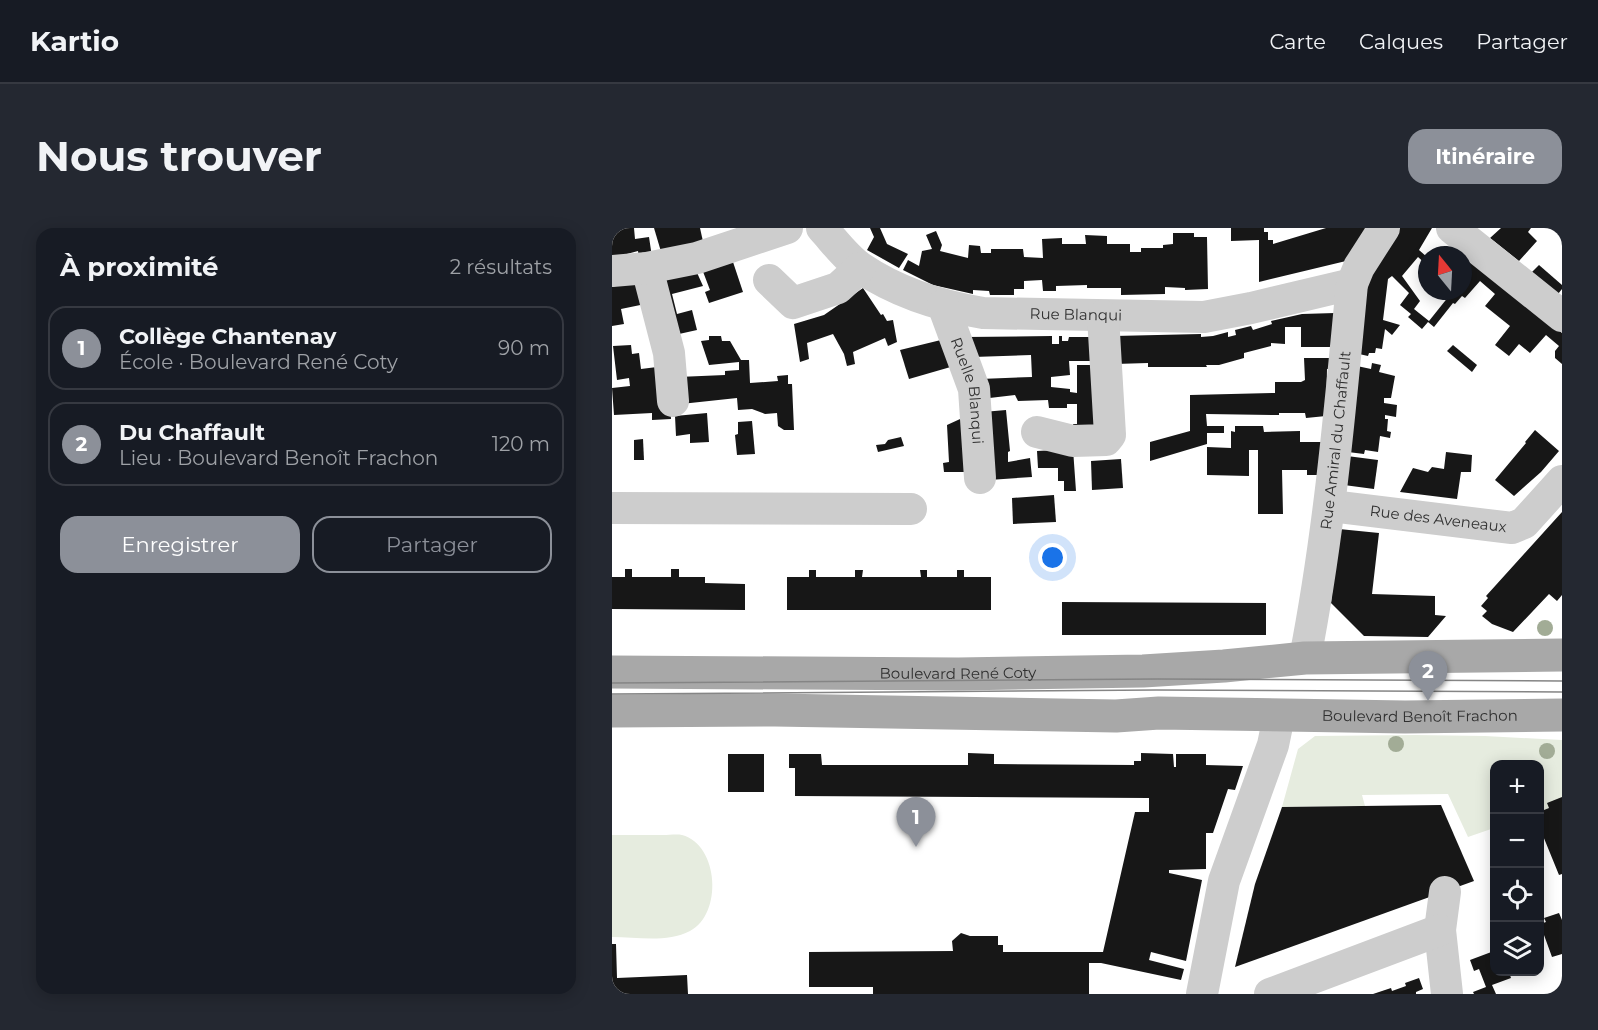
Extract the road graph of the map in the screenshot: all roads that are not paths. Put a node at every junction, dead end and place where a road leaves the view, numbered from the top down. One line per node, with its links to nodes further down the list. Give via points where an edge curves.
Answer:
1 (788, 228): 6 (street, via 697,258)
2 (822, 228): 5 (street, Rue Blanqui)
3 (1384, 228): 9 (street, Rue Amiral du Chaffault)
4 (1452, 228): 12 (street)
5 (860, 267): 8 (street, via 838,288 793,303); 10 (street, Rue Blanqui, via 922,300)
6 (647, 268): 7 (street); 13 (street, via 669,353)
7 (612, 271)
8 (769, 280)
9 (1353, 284): 11 (street, Rue Blanqui, via 1204,317); 17 (street, Rue Amiral du Chaffault)
10 (944, 305): 11 (street, Rue Blanqui, via 983,313); 15 (street, Ruelle Blanqui, via 974,389)
11 (1103, 316): 14 (street, via 1110,435 1106,440 1073,441)
12 (1562, 316)
13 (673, 401)
14 (1037, 432)
15 (980, 478)
16 (1562, 481): 17 (street, Rue des Aveneaux, via 1524,523 1512,528)
17 (1331, 506): 21 (street, Rue Amiral du Chaffault)
18 (612, 508): 19 (street)
19 (911, 509)
20 (1562, 655): 21 (main road)
21 (1305, 658): 22 (main road, Boulevard René Coty, via 1120,671)
22 (612, 672)
23 (612, 711): 24 (main road, via 1116,716 1159,712)
24 (1279, 716): 25 (main road, Boulevard Benoît Frachon); 28 (street, via 1273,745 1224,881)
25 (1562, 716)
26 (1444, 892): 27 (street)
27 (1440, 930): 29 (street); 30 (street)
28 (1202, 994)
29 (1270, 994)
30 (1447, 994)

